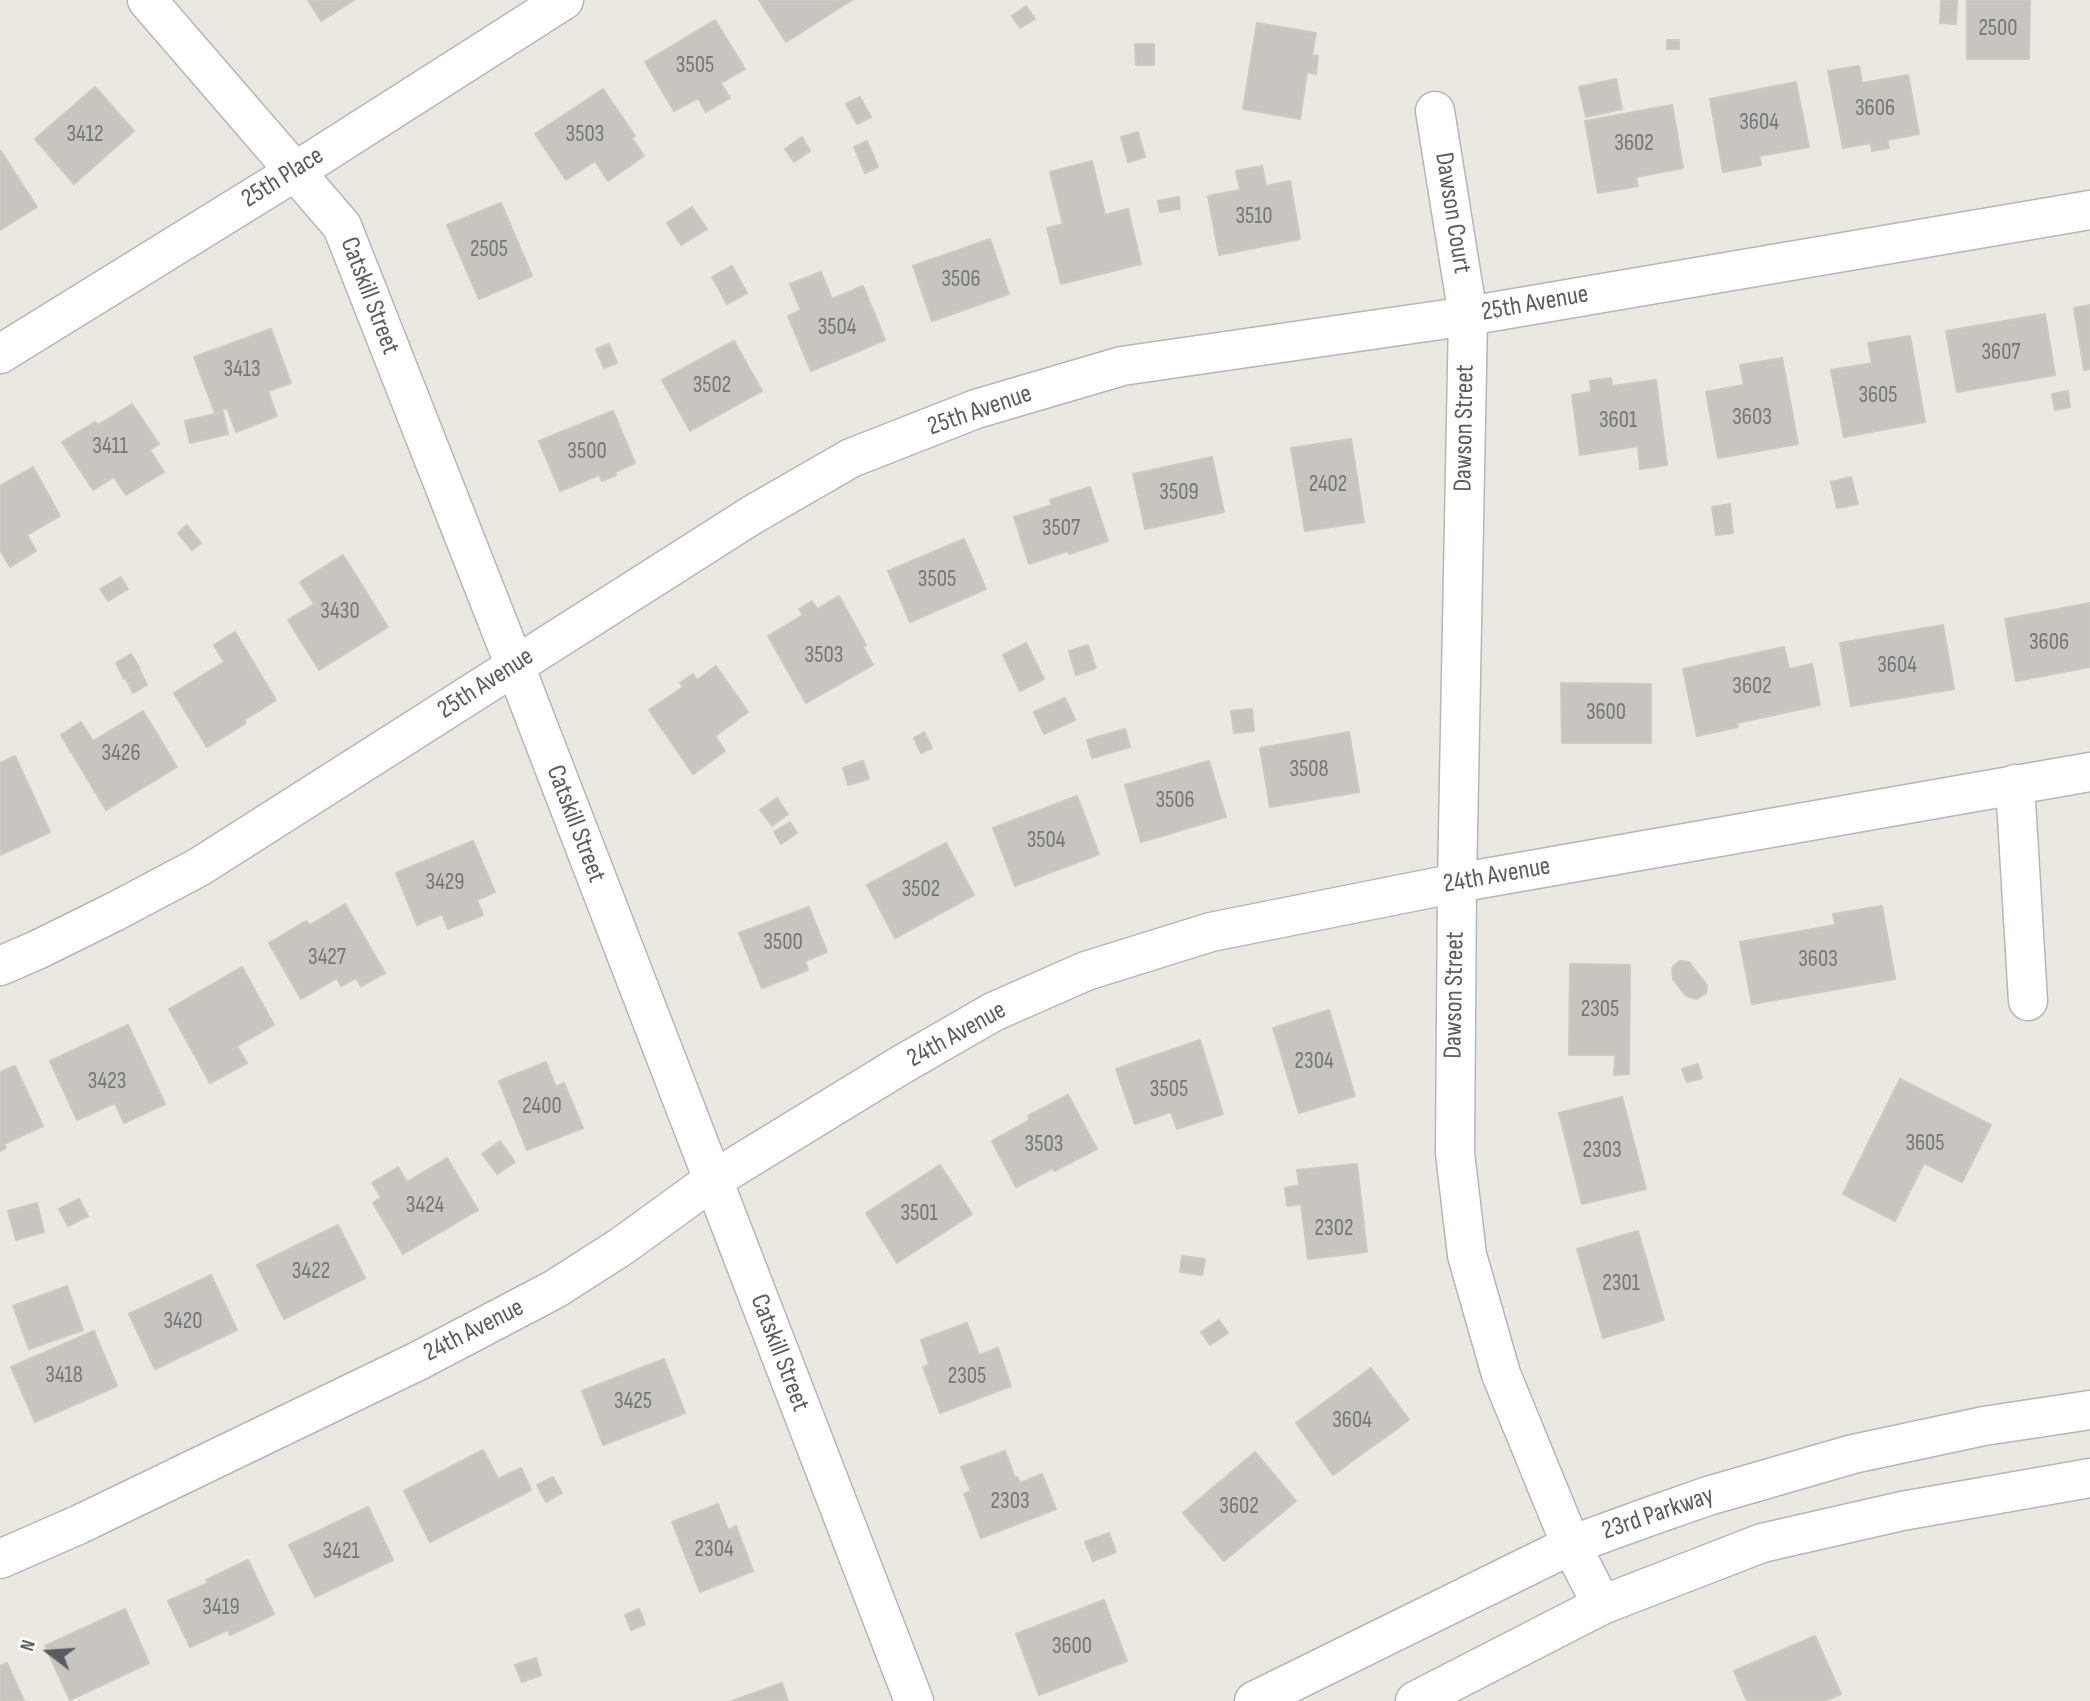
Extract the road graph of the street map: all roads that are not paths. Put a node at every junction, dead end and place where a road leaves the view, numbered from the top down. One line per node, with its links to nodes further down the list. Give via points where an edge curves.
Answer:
1 (147, 0): 4 (street, Catskill Street)
2 (564, 0): 4 (street, 25th Place)
3 (1436, 111): 6 (street, Dawson Court)
4 (296, 171): 7 (street, 25th Place); 8 (street, Catskill Street, via 342,226)
5 (2090, 210): 6 (street, 25th Avenue)
6 (1468, 316): 8 (street, 25th Avenue, via 1122,366 976,409 851,458); 11 (street, Dawson Street)
7 (0, 354)
8 (514, 666): 12 (street, 25th Avenue, via 199,867); 14 (street, Catskill Street)
9 (2090, 772): 10 (street, 24th Avenue)
10 (2015, 784): 11 (street, 24th Avenue); 13 (street)
11 (1457, 883): 14 (street, 24th Avenue, via 1211,932 1086,971 993,1012); 17 (street, Dawson Street, via 1455,1153 1467,1255 1500,1374)
12 (0, 966)
13 (2028, 1001)
14 (713, 1180): 18 (street, 24th Avenue, via 555,1289 418,1361); 20 (street, Catskill Street)
15 (2090, 1410): 17 (street, 23rd Parkway, via 1984,1426 1853,1454 1708,1496)
16 (2090, 1478): 19 (street, via 1902,1511 1762,1543)
17 (1570, 1545): 19 (street, Dawson Street); 21 (street, 23rd Parkway)
18 (0, 1559)
19 (1602, 1605): 22 (street)
20 (914, 1701)
21 (1254, 1701)
22 (1415, 1701)

